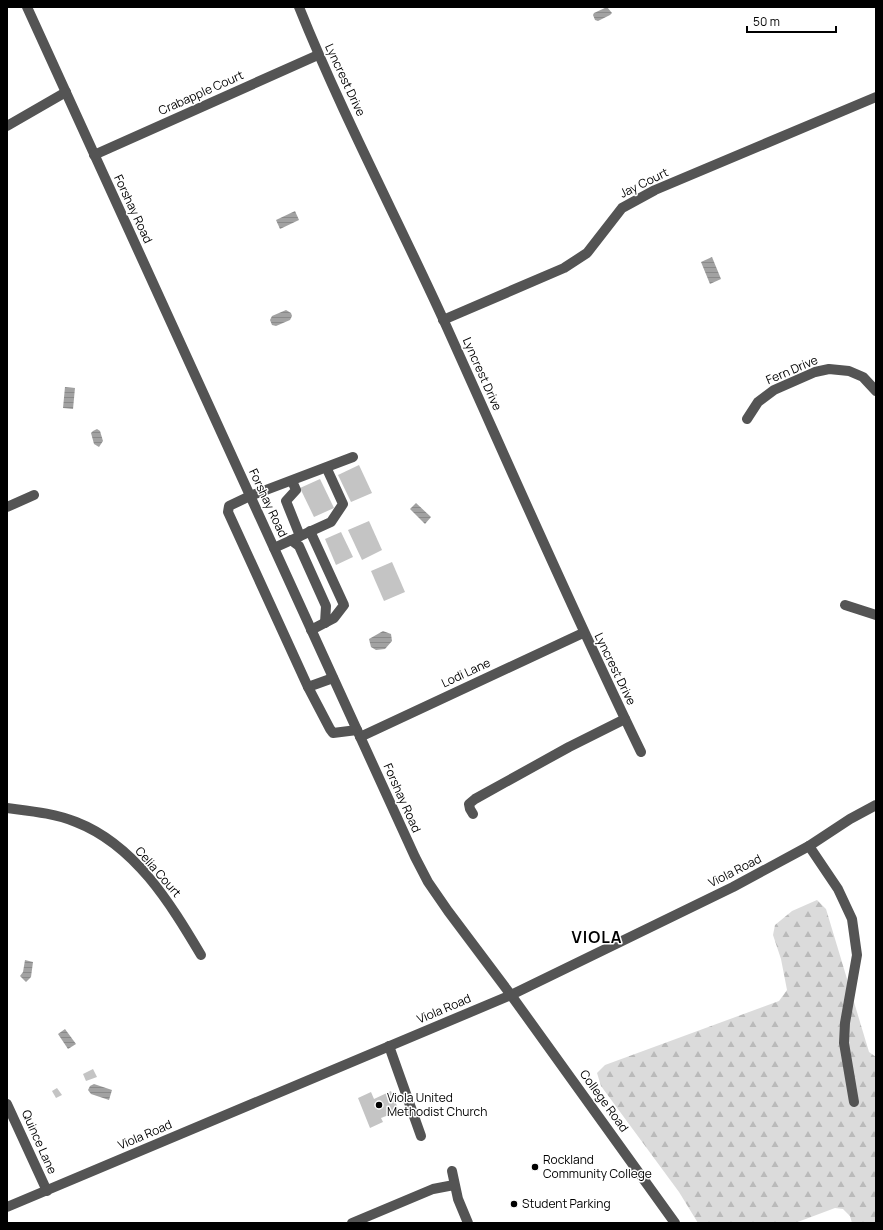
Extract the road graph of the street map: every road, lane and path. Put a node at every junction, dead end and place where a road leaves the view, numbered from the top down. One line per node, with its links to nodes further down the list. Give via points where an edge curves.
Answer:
1 (27, 7): 4 (street, Forshay Road)
2 (298, 7): 3 (street, Lyncrest Drive)
3 (318, 55): 7 (street, Crabapple Court); 8 (street, Lyncrest Drive)
4 (66, 92): 6 (street); 7 (street, Forshay Road)
5 (876, 97): 8 (street, Jay Court, via 655,190 622,208 587,253 564,268)
6 (7, 126)
7 (94, 155): 15 (street, Forshay Road)
8 (443, 320): 23 (street, Lyncrest Drive)
9 (876, 391): 10 (street, Fern Drive, via 863,376 848,371 829,369 815,372 774,390 758,402)
10 (747, 419)
11 (353, 457): 12 (street)
12 (327, 468): 13 (street); 17 (street, via 343,504 330,522)
13 (292, 481): 15 (street); 17 (street, via 296,490 286,501)
14 (34, 495): 16 (street)
15 (250, 496): 18 (street, Forshay Road); 25 (street, via 229,506 228,512)
16 (7, 507)
17 (300, 536): 18 (street); 21 (street, via 299,546 326,606); 21 (street, via 344,605 334,618)
18 (274, 548): 22 (street, Forshay Road)
19 (845, 605): 20 (street)
20 (876, 615)
21 (325, 623): 22 (street)
22 (311, 630): 24 (street, Forshay Road)
23 (583, 633): 26 (street, Lyncrest Drive); 27 (street, Lodi Lane)
24 (333, 678): 25 (street); 27 (street, Forshay Road)
25 (308, 687): 27 (street, Lodi Lane, via 333,733)
26 (625, 719): 28 (street, Lyncrest Drive); 31 (street, via 475,799 469,804)
27 (358, 734): 34 (street, Forshay Road, via 428,882)
28 (641, 752)
29 (876, 805): 32 (street, Viola Road)
30 (7, 808): 33 (street, Celia Court, via 36,811 76,822 110,840 155,886)
31 (473, 814)
32 (810, 846): 34 (street, Viola Road, via 733,887); 36 (street, via 838,889 852,919 857,955 844,1043)
33 (201, 955)
34 (512, 994): 35 (street, Viola Road); 45 (street, College Road)
35 (389, 1046): 38 (street); 41 (street, Viola Road)
36 (854, 1102)
37 (7, 1104): 41 (street, Quince Lane)
38 (421, 1136)
39 (452, 1171): 40 (street)
40 (454, 1185): 43 (street, via 433,1189); 44 (street)
41 (47, 1191): 42 (street, Viola Road)
42 (7, 1207)
43 (352, 1223)
44 (468, 1223)
45 (675, 1223)

